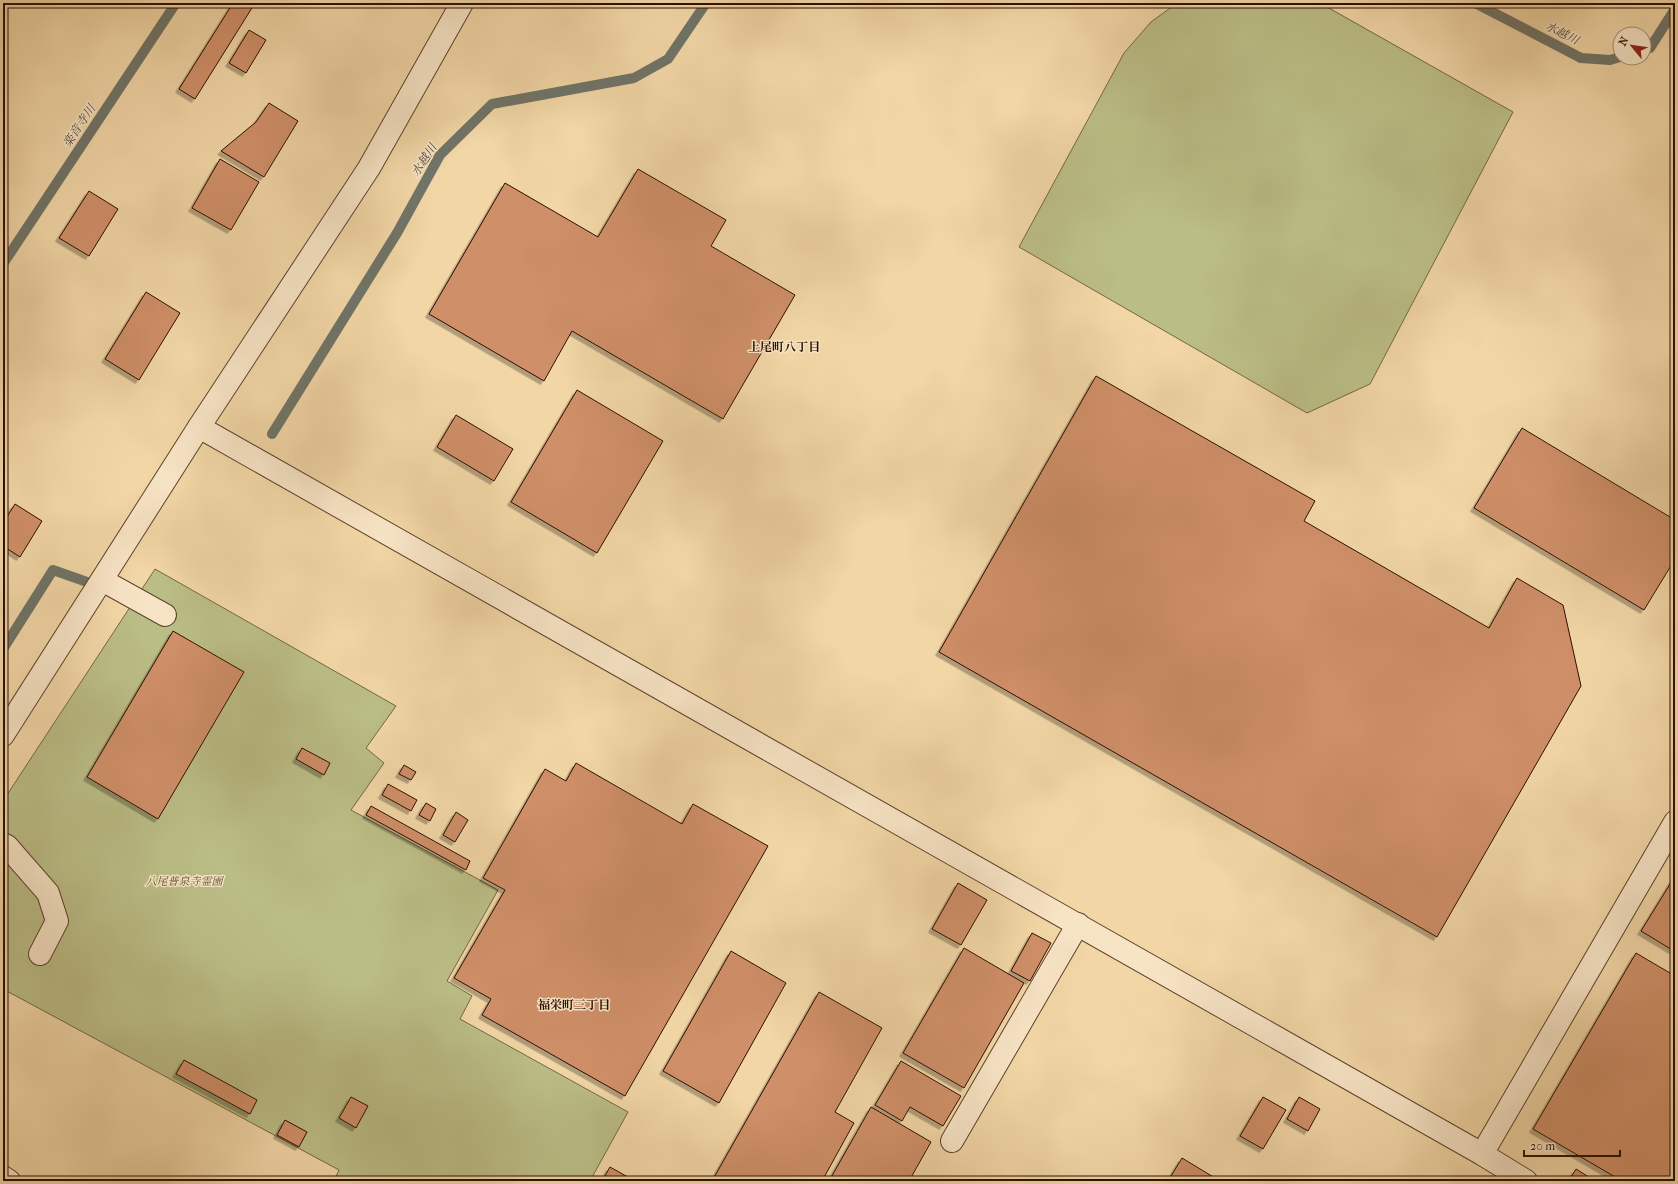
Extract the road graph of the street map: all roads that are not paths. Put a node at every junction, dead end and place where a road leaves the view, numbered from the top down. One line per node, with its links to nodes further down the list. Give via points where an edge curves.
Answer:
1 (462, 3): 2 (street, via 369,168)
2 (199, 427): 3 (street); 9 (street)
3 (102, 580): 4 (street); 5 (street)
4 (165, 615)
5 (9, 717): 6 (street)
6 (3, 735)
7 (1675, 822): 12 (street)
8 (3, 844): 10 (street, via 48,893 57,921)
9 (1078, 924): 11 (street); 12 (street)
10 (40, 954)
11 (952, 1140)
12 (1482, 1154): 15 (street)
13 (3, 1178): 14 (street)
14 (9, 1181)
15 (1526, 1181)

